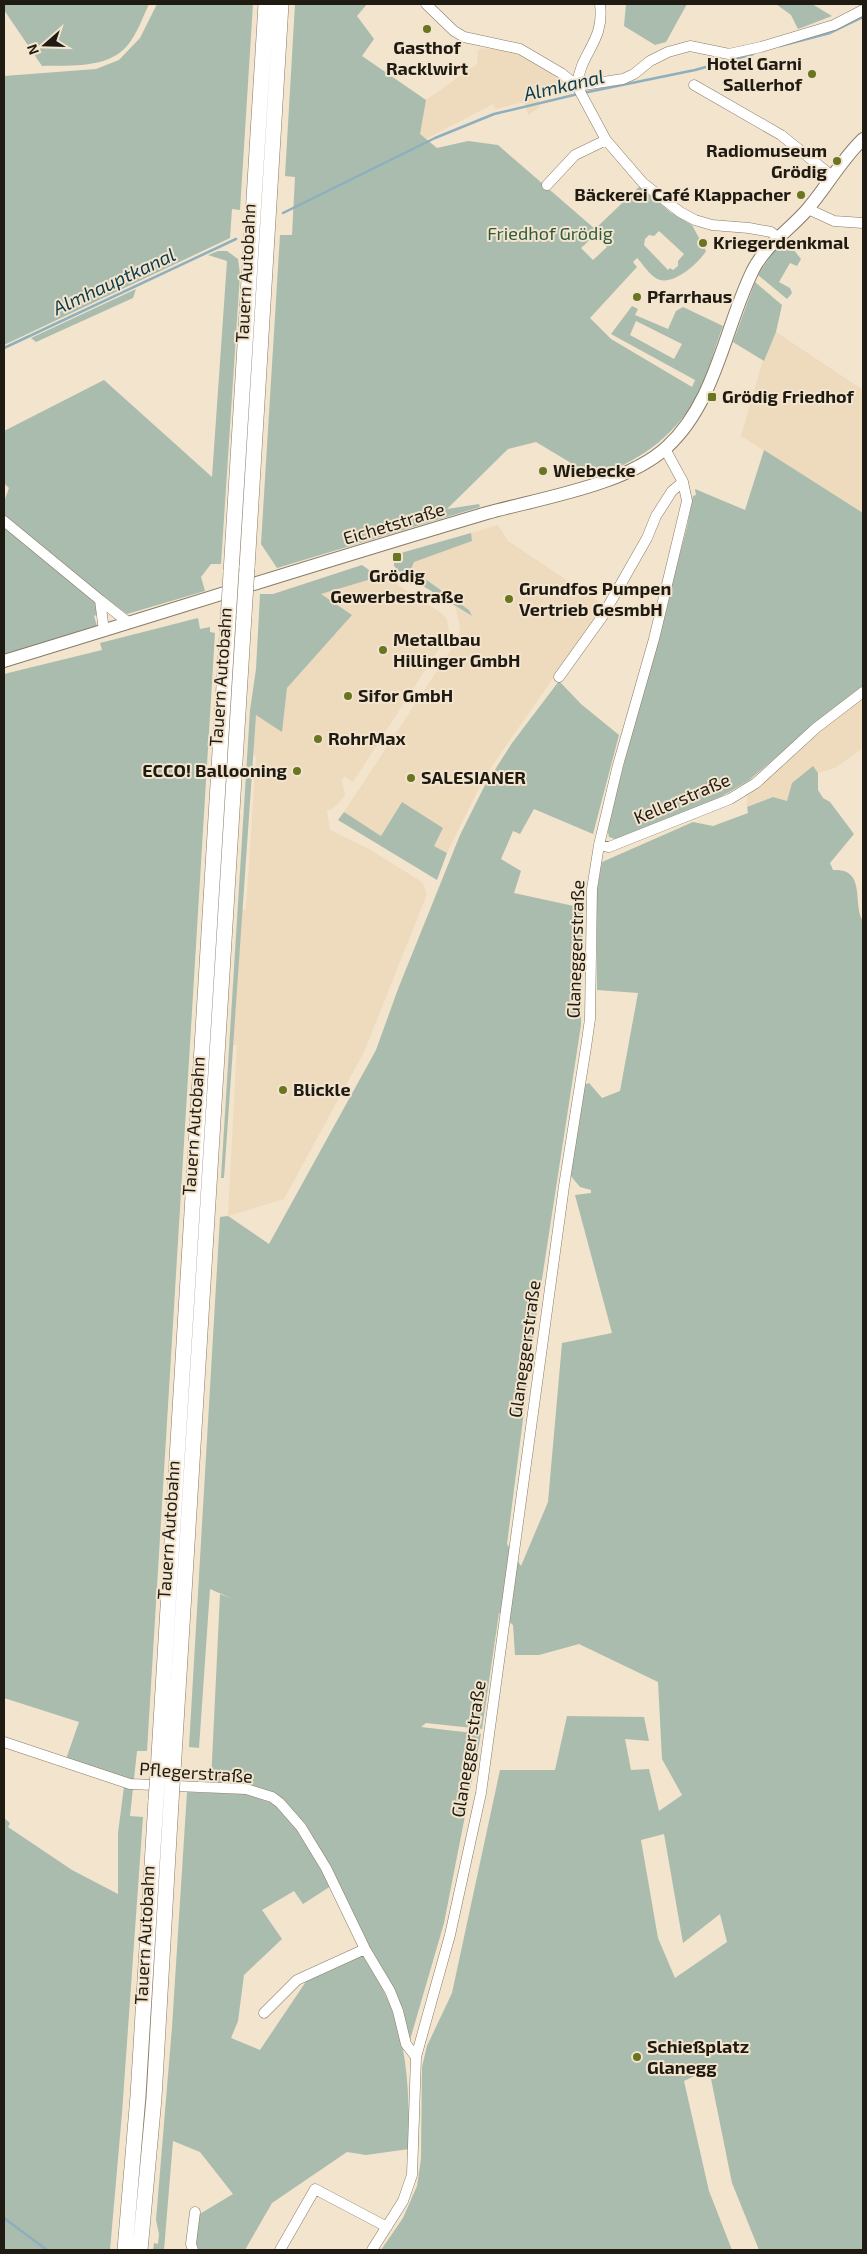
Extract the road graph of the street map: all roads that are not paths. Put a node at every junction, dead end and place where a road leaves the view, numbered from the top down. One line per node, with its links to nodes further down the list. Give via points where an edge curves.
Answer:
1 (266, 4): 26 (highway, Tauern Autobahn, bridge, via 228,620)
2 (281, 4): 26 (highway, Tauern Autobahn, bridge, via 244,615)
3 (426, 4): 7 (street, via 464,37 520,49 561,73)
4 (600, 4): 7 (street, via 602,22 592,49 581,64)
5 (863, 10): 7 (street, via 834,25 729,54 690,46 668,52 623,79)
6 (694, 85): 10 (street, via 780,135)
7 (580, 91): 9 (street)
8 (863, 139): 10 (main road, Eichetstraße)
9 (606, 140): 11 (street, via 575,155); 14 (street, via 643,183 680,212 712,225 771,232)
10 (832, 176): 12 (main road, Eichetstraße)
11 (547, 186)
12 (808, 209): 13 (street, via 834,221); 14 (main road, Eichetstraße)
13 (863, 223)
14 (777, 237): 15 (main road, Eichetstraße, via 754,270 705,396 682,432)
15 (665, 449): 16 (street, Glaneggerstraße); 19 (main road, Eichetstraße, via 640,467 615,477)
16 (683, 482): 22 (street, via 672,491 656,516 602,617); 24 (street, Glaneggerstraße, via 687,495 686,512)
17 (4, 521): 18 (street)
18 (100, 600): 19 (street); 20 (street)
19 (129, 623): 20 (main road, Eichetstraße)
20 (104, 631): 21 (main road, Eichetstraße)
21 (4, 661)
22 (559, 677)
23 (863, 692): 24 (street, Kellerstraße, via 816,728 756,783 730,799 609,847)
24 (599, 845): 30 (street, Glaneggerstraße, via 592,889 590,1019 562,1196 486,1762 450,1935)
25 (4, 1742): 28 (street, Pflegerstraße, via 130,1784 246,1790 272,1797 291,1814 311,1842)
26 (166, 1772): 27 (highway, Tauern Autobahn, bridge)
27 (164, 1801): 33 (highway, Tauern Autobahn); 34 (highway, Tauern Autobahn, via 154,2098)
28 (365, 1949): 29 (street, via 297,1980); 30 (street, Pflegerstraße, via 390,1991 406,2044)
29 (264, 2013)
30 (416, 2057): 32 (street, Glaneggerstraße, via 412,2175 403,2201)
31 (195, 2212): 35 (street)
32 (387, 2227): 36 (street, via 315,2189); 37 (street, Glaneggerstraße)
33 (125, 2250)
34 (140, 2250)
35 (193, 2250)
36 (280, 2250)
37 (372, 2250)

